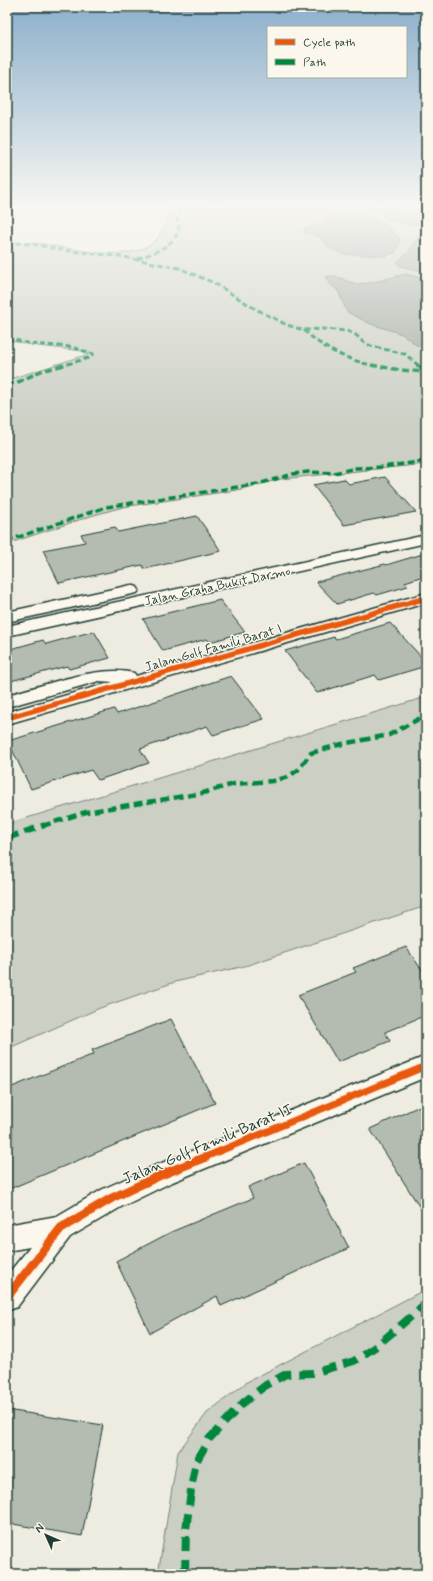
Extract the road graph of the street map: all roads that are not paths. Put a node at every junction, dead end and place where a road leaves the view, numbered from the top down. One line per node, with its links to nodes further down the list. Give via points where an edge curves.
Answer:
1 (426, 526): 4 (street, Jalan Graha Bukit Darmo)
2 (426, 539): 5 (street, Jalan Graha Bukit Darmo)
3 (426, 598): 6 (street, Jalan Golf Famili Barat I)
4 (7, 617)
5 (7, 631)
6 (142, 678): 7 (street, Jalan Golf Famili Barat I, via 98,676); 8 (street, Jalan Golf Famili Barat I)
7 (7, 701)
8 (7, 718)
9 (426, 1066): 10 (street, Jalan Golf Famili Barat II, via 161,1175 112,1198)
10 (61, 1228): 11 (street, Jalan Golf Famili Barat II); 12 (street, Jalan Golf Famili Barat II)
11 (7, 1238)
12 (7, 1297)

